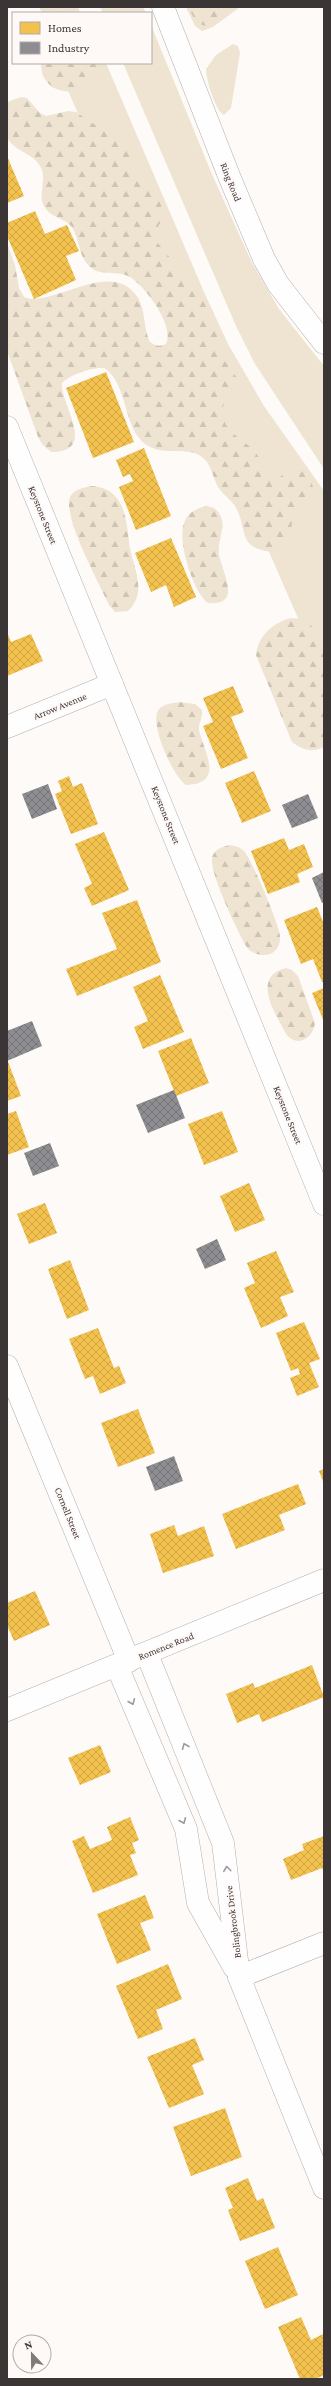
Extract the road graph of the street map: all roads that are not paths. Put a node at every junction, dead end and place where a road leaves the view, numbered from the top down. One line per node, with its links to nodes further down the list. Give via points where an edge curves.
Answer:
1 (163, 7): 2 (street, Ring Road, via 264,259 278,284)
2 (324, 343)
3 (7, 427): 4 (street, Keystone Street)
4 (112, 684): 5 (street, Arrow Avenue); 6 (street, Keystone Street)
5 (7, 727)
6 (324, 1204)
7 (7, 1366): 9 (street, Cornell Street)
8 (324, 1580): 9 (street, Romence Road)
9 (131, 1660): 10 (street, Romence Road); 12 (street, one-way to 12, via 186,1829 198,1903); 12 (street, Bolingbrook Drive, one-way to 9, via 224,1843)
10 (7, 1710)
11 (324, 1943): 12 (street)
12 (239, 1977): 13 (street, Bolingbrook Drive)
13 (324, 2188)

